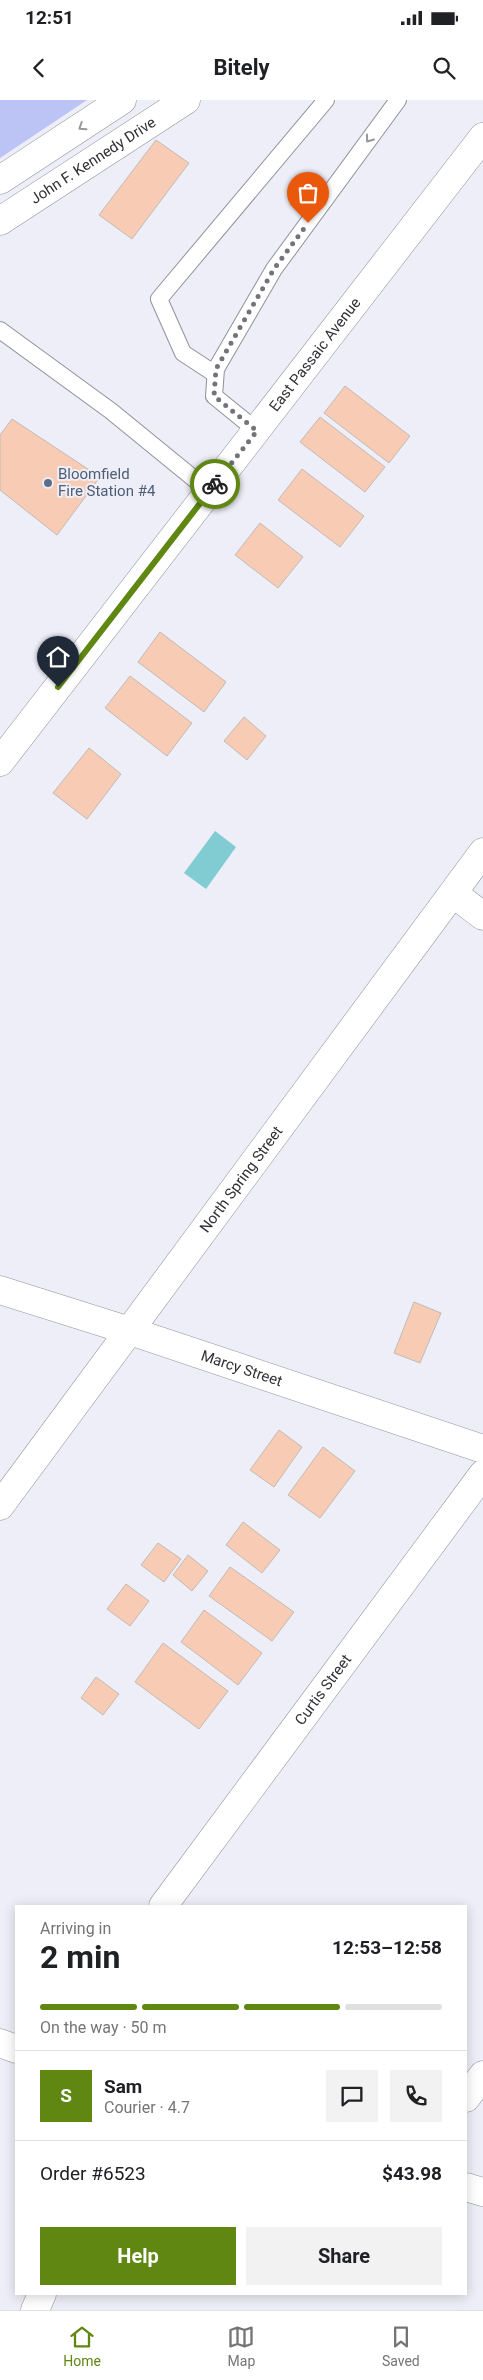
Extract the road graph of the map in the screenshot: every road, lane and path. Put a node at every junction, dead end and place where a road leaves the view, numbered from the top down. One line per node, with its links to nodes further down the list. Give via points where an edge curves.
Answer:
1 (122, 100): 6 (street, one-way to 6)
2 (186, 100): 7 (street, John F. Kennedy Drive)
3 (326, 100): 9 (lane, via 159,300 183,353)
4 (398, 100): 9 (lane, one-way to 9, via 274,269)
5 (483, 137): 10 (street, East Passaic Avenue)
6 (0, 180)
7 (0, 221)
8 (0, 330): 11 (lane, via 111,411)
9 (215, 374): 10 (lane, via 214,396)
10 (257, 431): 11 (street, East Passaic Avenue)
11 (209, 491): 12 (street, East Passaic Avenue)
12 (0, 762)
13 (483, 852): 14 (street, North Spring Street)
14 (454, 894): 15 (street); 17 (street, North Spring Street)
15 (483, 916)
16 (0, 1290): 17 (street, Marcy Street)
17 (130, 1331): 18 (street, Marcy Street); 20 (street, North Spring Street)
18 (483, 1449)
19 (483, 1474): 21 (street, Curtis Street)
20 (0, 1506)
21 (163, 1905)
22 (0, 2043): 23 (street)
23 (15, 2049)
24 (483, 2075): 25 (street)
25 (467, 2097)
26 (467, 2187): 27 (street)
27 (483, 2192)
28 (42, 2295): 29 (street)
29 (35, 2310)

